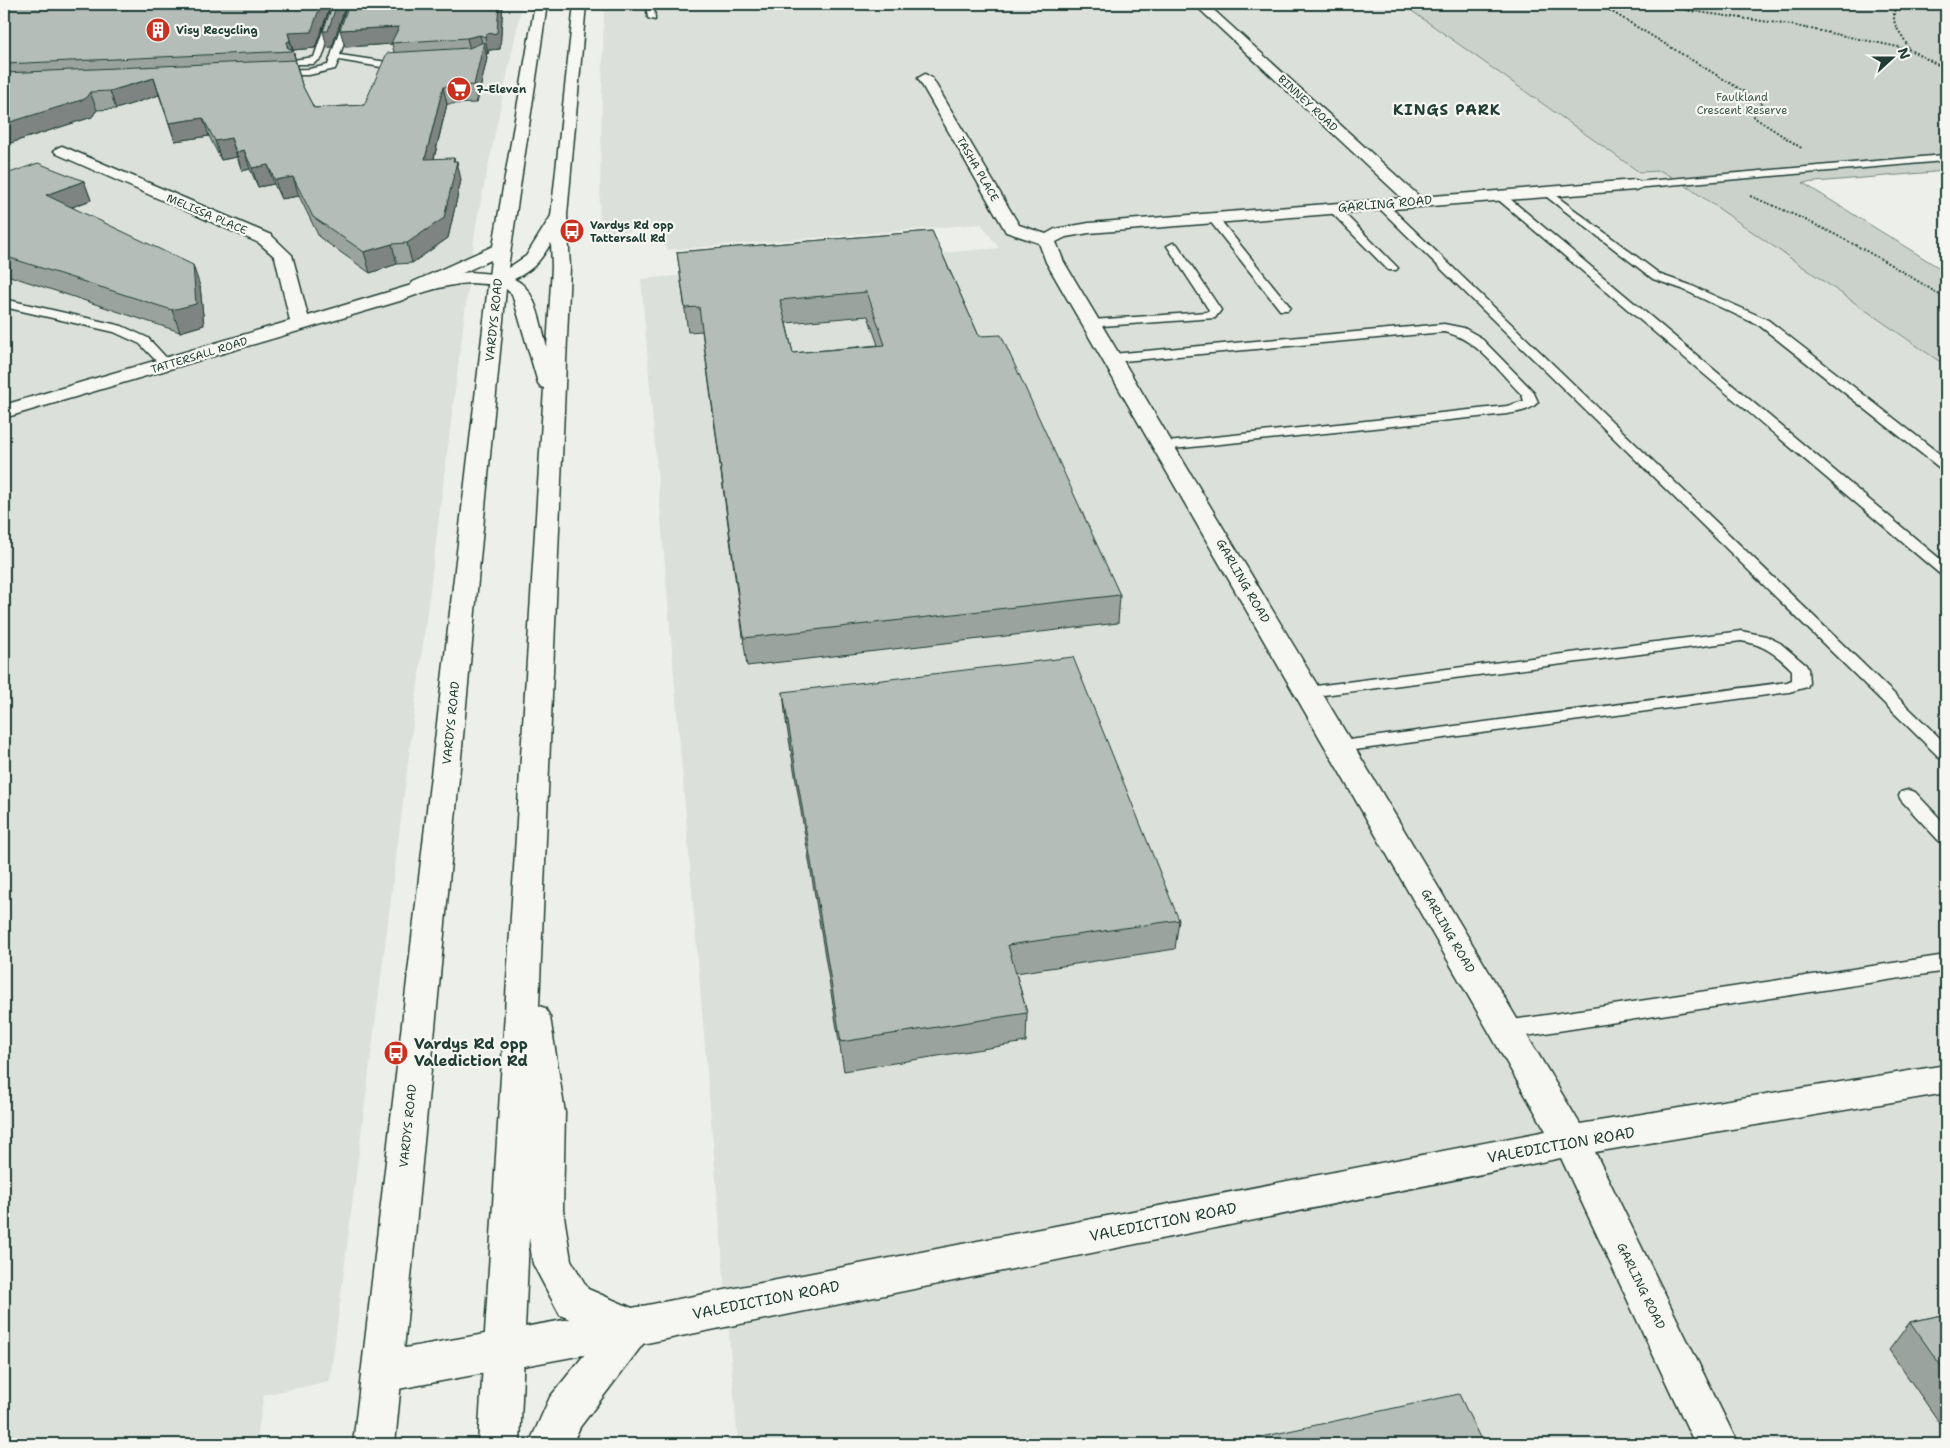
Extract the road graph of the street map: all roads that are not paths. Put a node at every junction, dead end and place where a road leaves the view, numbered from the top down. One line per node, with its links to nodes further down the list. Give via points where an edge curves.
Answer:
1 (336, 4): 10 (lane, via 318,58 308,62)
2 (352, 4): 8 (lane)
3 (541, 4): 25 (street, VARDYS ROAD)
4 (580, 4): 21 (street)
5 (650, 4): 7 (lane)
6 (1200, 4): 18 (street, BINNEY ROAD)
7 (652, 18)
8 (335, 57): 9 (lane, via 387,65); 11 (lane, via 332,67 309,72)
9 (415, 63)
10 (270, 64)
11 (260, 74)
12 (925, 78): 23 (street, TASHA PLACE, via 1012,228)
13 (62, 151): 32 (street, MELISSA PLACE, via 265,239 283,255)
14 (1944, 158): 15 (lane)
15 (1635, 185): 16 (street, GARLING ROAD)
16 (1547, 192): 17 (street, GARLING ROAD); 39 (lane, via 1657,277 1764,323)
17 (1500, 195): 18 (street, GARLING ROAD); 40 (lane)
18 (1416, 202): 19 (street, GARLING ROAD)
19 (1382, 204): 20 (street, GARLING ROAD); 43 (lane)
20 (1333, 208): 22 (street, GARLING ROAD); 26 (lane)
21 (560, 216): 27 (street, via 533,259 521,269); 36 (street, via 561,267)
22 (1213, 218): 23 (street, GARLING ROAD, via 1089,228 1061,233); 31 (lane)
23 (1047, 240): 33 (street, GARLING ROAD, via 1055,262)
24 (1173, 246): 33 (lane, via 1215,310 1211,315)
25 (501, 249): 27 (street, VARDYS ROAD); 28 (street)
26 (1392, 268)
27 (498, 278): 28 (street, TATTERSALL ROAD, via 479,276); 29 (street, TATTERSALL ROAD, via 482,286 421,296); 36 (street, via 520,292); 53 (street, VARDYS ROAD)
28 (420, 286): 29 (street, TATTERSALL ROAD)
29 (393, 296): 32 (street, TATTERSALL ROAD)
30 (4, 303): 35 (lane, via 118,329 144,342)
31 (1284, 307)
32 (300, 324): 35 (street, TATTERSALL ROAD)
33 (1092, 324): 34 (street, GARLING ROAD)
34 (1112, 358): 38 (street, GARLING ROAD); 38 (lane, via 1444,328 1460,331 1476,340 1528,394 1531,402 1507,410)
35 (167, 365): 37 (street, TATTERSALL ROAD)
36 (554, 403): 46 (street)
37 (4, 412)
38 (1164, 446): 41 (street, GARLING ROAD)
39 (1946, 466)
40 (1946, 572)
41 (1308, 692): 42 (street, GARLING ROAD); 42 (lane, via 1741,636 1760,638 1781,649 1800,669 1801,683 1789,687)
42 (1340, 746): 48 (street, GARLING ROAD)
43 (1946, 754)
44 (1908, 796): 45 (lane)
45 (1946, 836)
46 (524, 956): 51 (street, via 547,1113 544,1210 552,1264 574,1302); 52 (street)
47 (1946, 963): 48 (lane)
48 (1506, 1030): 50 (street, GARLING ROAD)
49 (1946, 1079): 50 (street, VALEDICTION ROAD)
50 (1571, 1142): 51 (street, VALEDICTION ROAD); 57 (street, GARLING ROAD)
51 (632, 1327): 52 (street, VALEDICTION ROAD); 56 (street, via 565,1412)
52 (503, 1352): 53 (street, VALEDICTION ROAD); 55 (street)
53 (382, 1372): 54 (street, VARDYS ROAD)
54 (374, 1444)
55 (499, 1444)
56 (550, 1444)
57 (1717, 1444)

